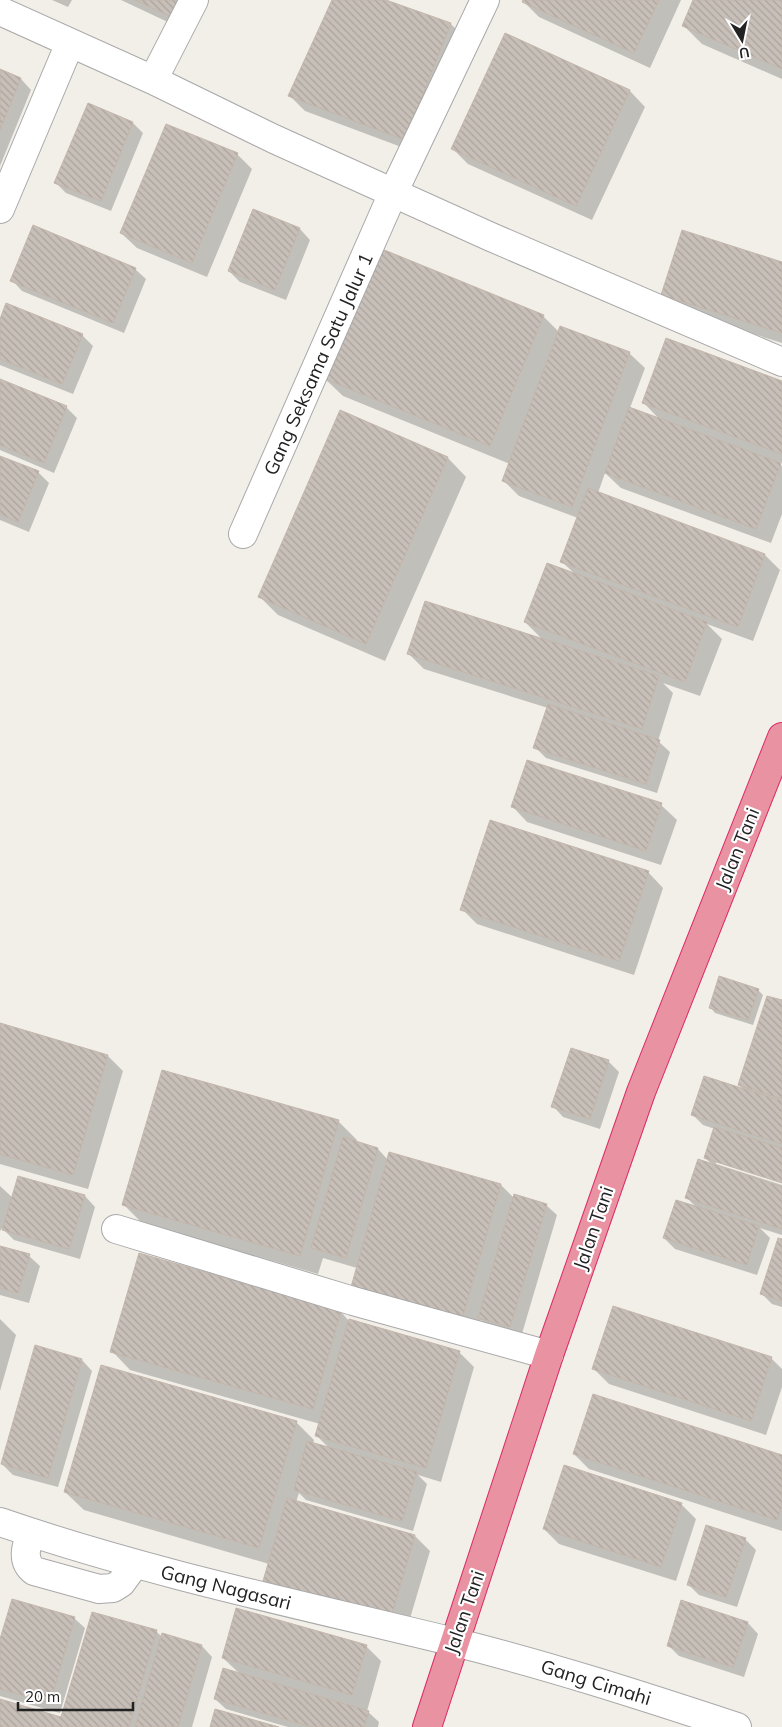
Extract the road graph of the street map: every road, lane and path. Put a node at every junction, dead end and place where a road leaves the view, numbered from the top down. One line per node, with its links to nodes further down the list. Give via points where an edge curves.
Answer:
1 (194, 0): 5 (street)
2 (485, 0): 6 (street, Gang Seksama Satu Jalur 1)
3 (0, 11): 4 (street)
4 (70, 43): 5 (street); 7 (street)
5 (153, 80): 6 (street)
6 (393, 193): 8 (street); 9 (street, Gang Seksama Satu Jalur 1)
7 (0, 208)
8 (782, 362)
9 (243, 534)
10 (782, 737): 12 (highway, Jalan Tani, via 641,1092)
11 (116, 1229): 12 (street)
12 (549, 1355): 14 (highway, Jalan Tani)
13 (0, 1522): 14 (street, Gang Nagasari, via 242,1593)
14 (454, 1642): 15 (highway, Jalan Tani); 16 (street, Gang Cimahi, via 561,1670)
15 (427, 1727)
16 (737, 1727)

